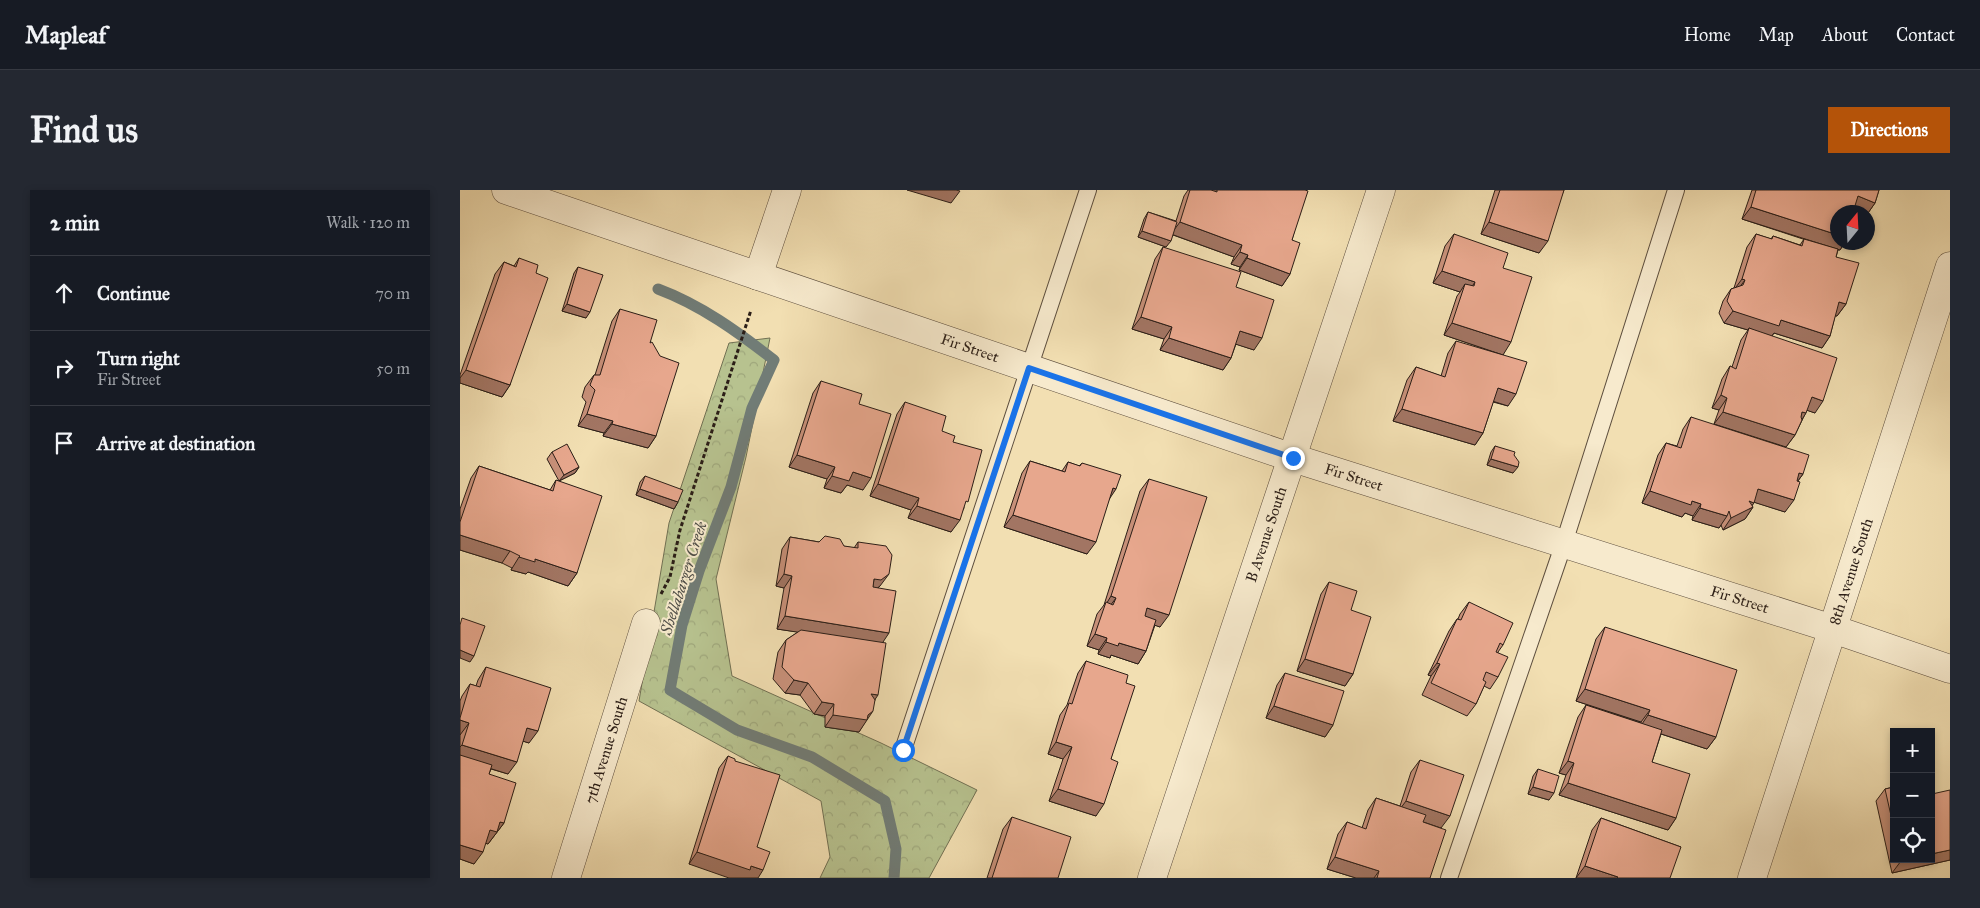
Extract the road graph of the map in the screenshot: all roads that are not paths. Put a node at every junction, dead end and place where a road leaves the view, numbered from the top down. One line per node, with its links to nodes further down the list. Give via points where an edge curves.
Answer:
1 (506, 190): 7 (street, Fir Street)
2 (787, 190): 7 (street)
3 (1088, 190): 8 (lane)
4 (1381, 190): 9 (street, B Avenue South)
5 (1676, 190): 10 (lane)
6 (1950, 266): 12 (street, 8th Avenue South)
7 (758, 276): 8 (street, Fir Street)
8 (1029, 368): 9 (street, Fir Street); 14 (lane)
9 (1293, 458): 10 (street, Fir Street); 16 (street, B Avenue South)
10 (1564, 543): 12 (street, Fir Street); 17 (lane)
11 (646, 623): 15 (street, 7th Avenue South)
12 (1833, 629): 13 (street, Fir Street); 18 (street, 8th Avenue South)
13 (1950, 669)
14 (903, 750)
15 (566, 878)
16 (1152, 878)
17 (1448, 878)
18 (1752, 878)

